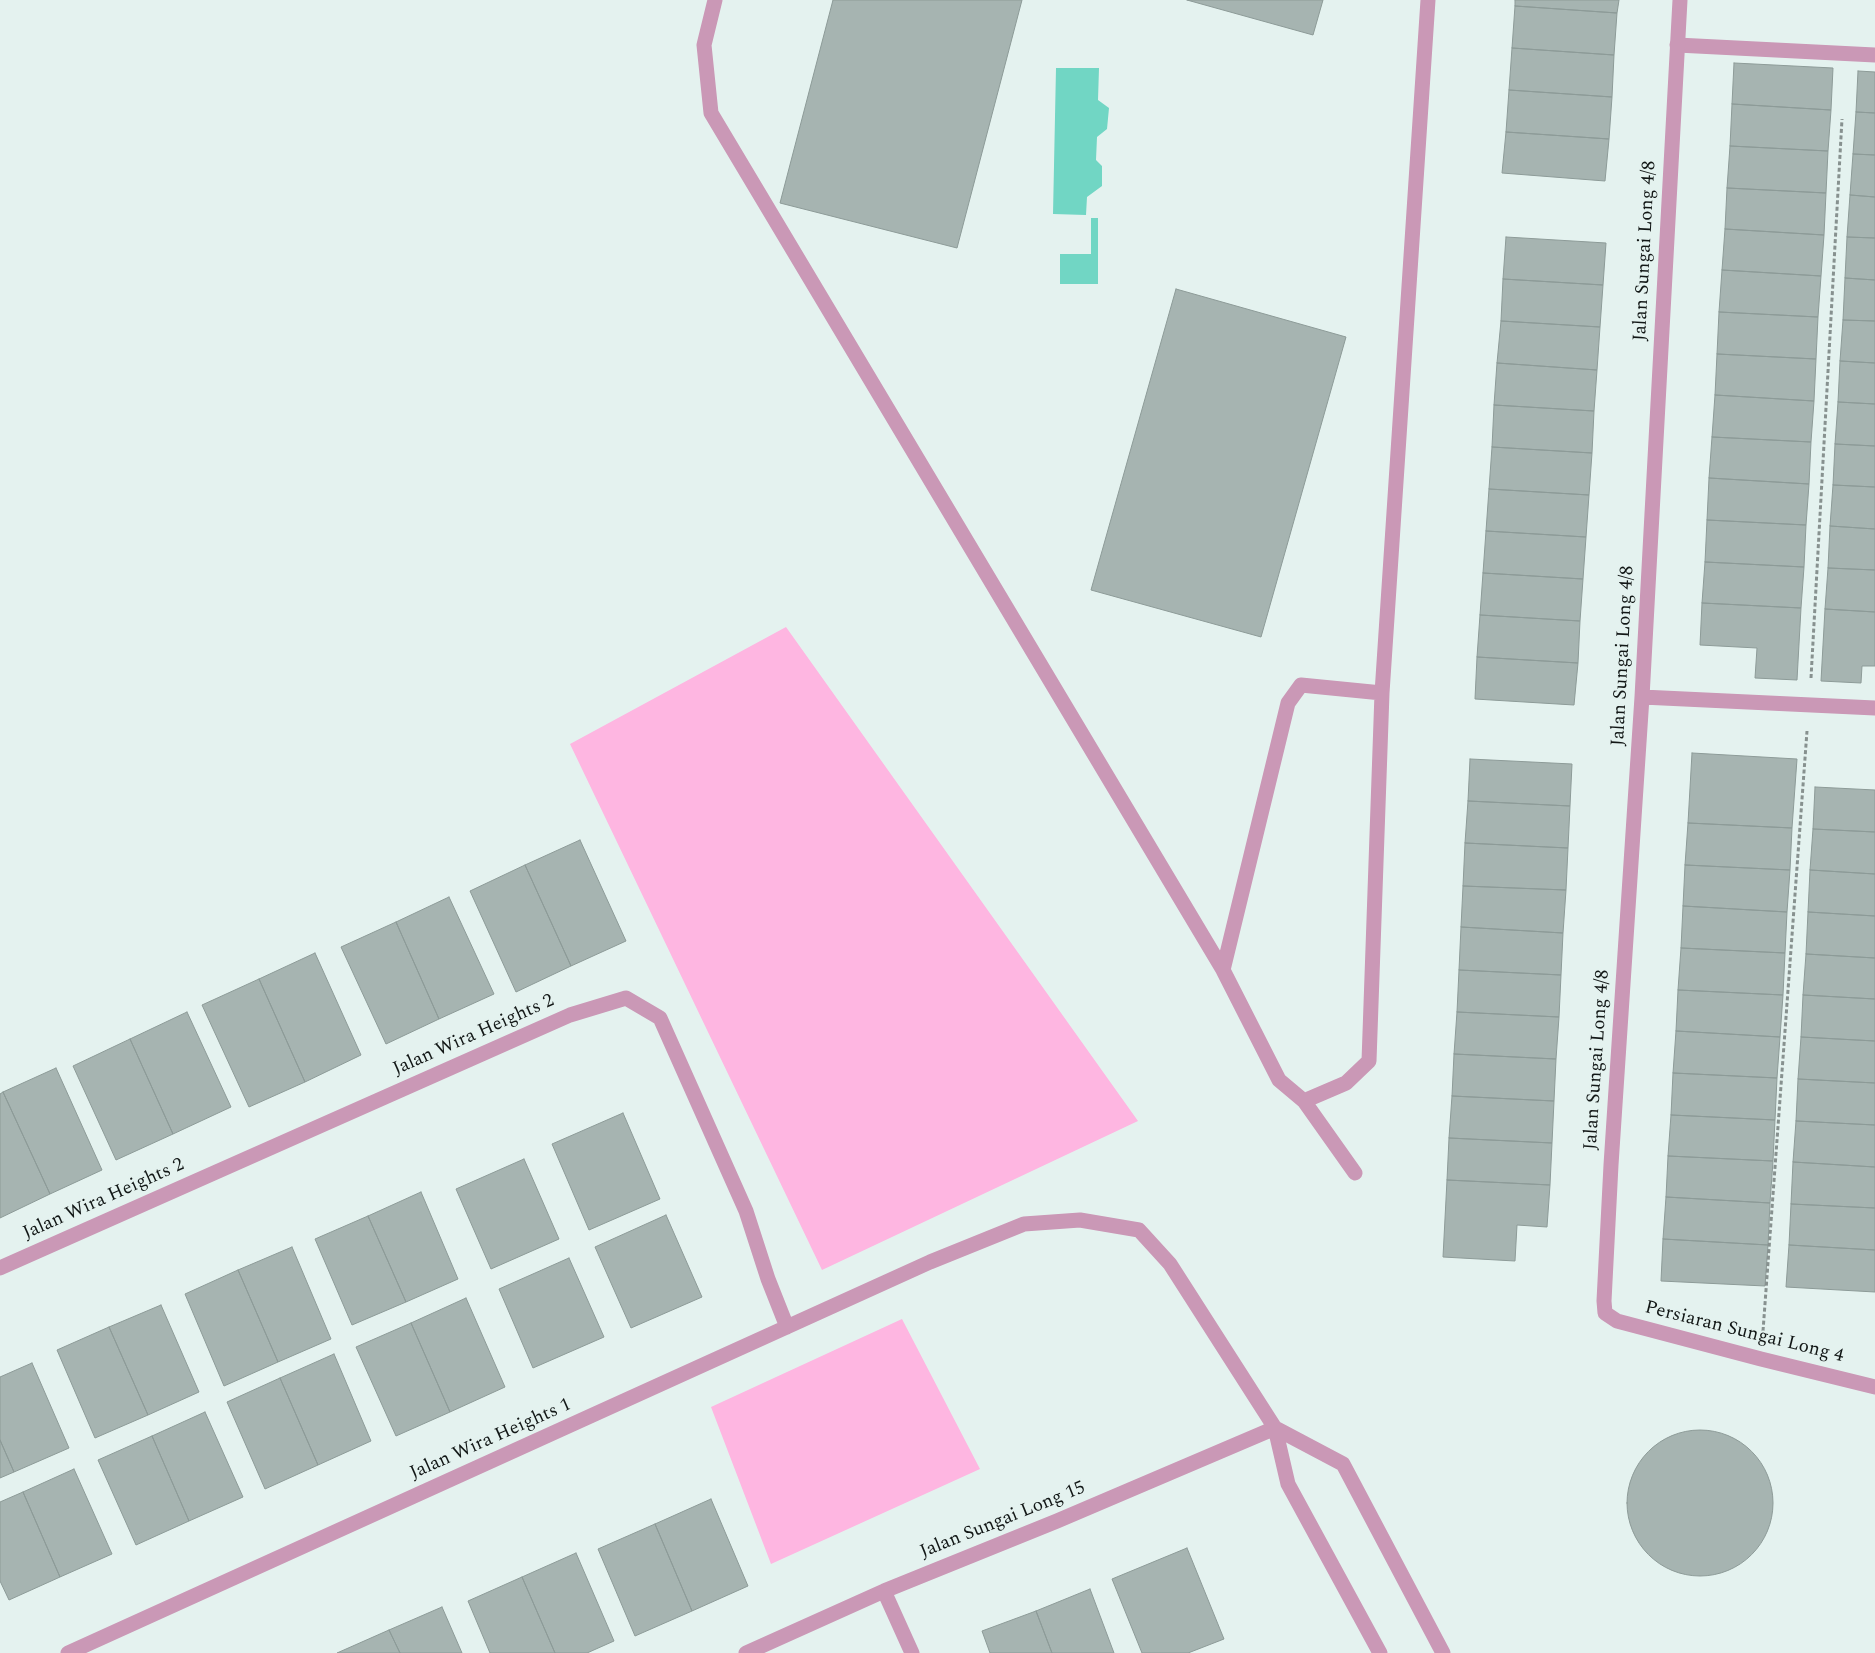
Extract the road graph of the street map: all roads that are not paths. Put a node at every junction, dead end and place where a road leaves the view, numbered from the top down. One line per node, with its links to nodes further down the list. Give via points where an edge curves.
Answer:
1 (715, 0): 9 (street, via 704,45 711,113)
2 (1428, 0): 6 (street)
3 (1680, 0): 4 (street, Jalan Sungai Long 4/8)
4 (1677, 45): 5 (street); 7 (street, Jalan Sungai Long 4/8)
5 (1875, 55)
6 (1382, 692): 9 (street, via 1301,685 1288,703); 10 (street, via 1369,1061 1346,1083)
7 (1642, 698): 8 (street); 13 (street, Jalan Sungai Long 4/8, via 1611,1165)
8 (1875, 708)
9 (1223, 970): 10 (street, via 1279,1080)
10 (1304, 1101): 11 (street)
11 (1354, 1173)
12 (0, 1268): 14 (street, Jalan Wira Heights 2, via 570,1015 626,998 660,1018 746,1212)
13 (1605, 1313): 15 (street, Persiaran Sungai Long 4, via 1617,1321)
14 (787, 1326): 16 (street, Jalan Wira Heights 1, via 1024,1224 1080,1220 1139,1230 1170,1264); 18 (street, Jalan Wira Heights 1)
15 (1875, 1387)
16 (1275, 1428): 17 (street, Jalan Sungai Long 15); 21 (street, via 1288,1484); 22 (street, via 1343,1464)
17 (884, 1591): 19 (street, Jalan Sungai Long 15); 20 (street)
18 (68, 1653)
19 (746, 1653)
20 (912, 1653)
21 (1380, 1653)
22 (1443, 1653)

